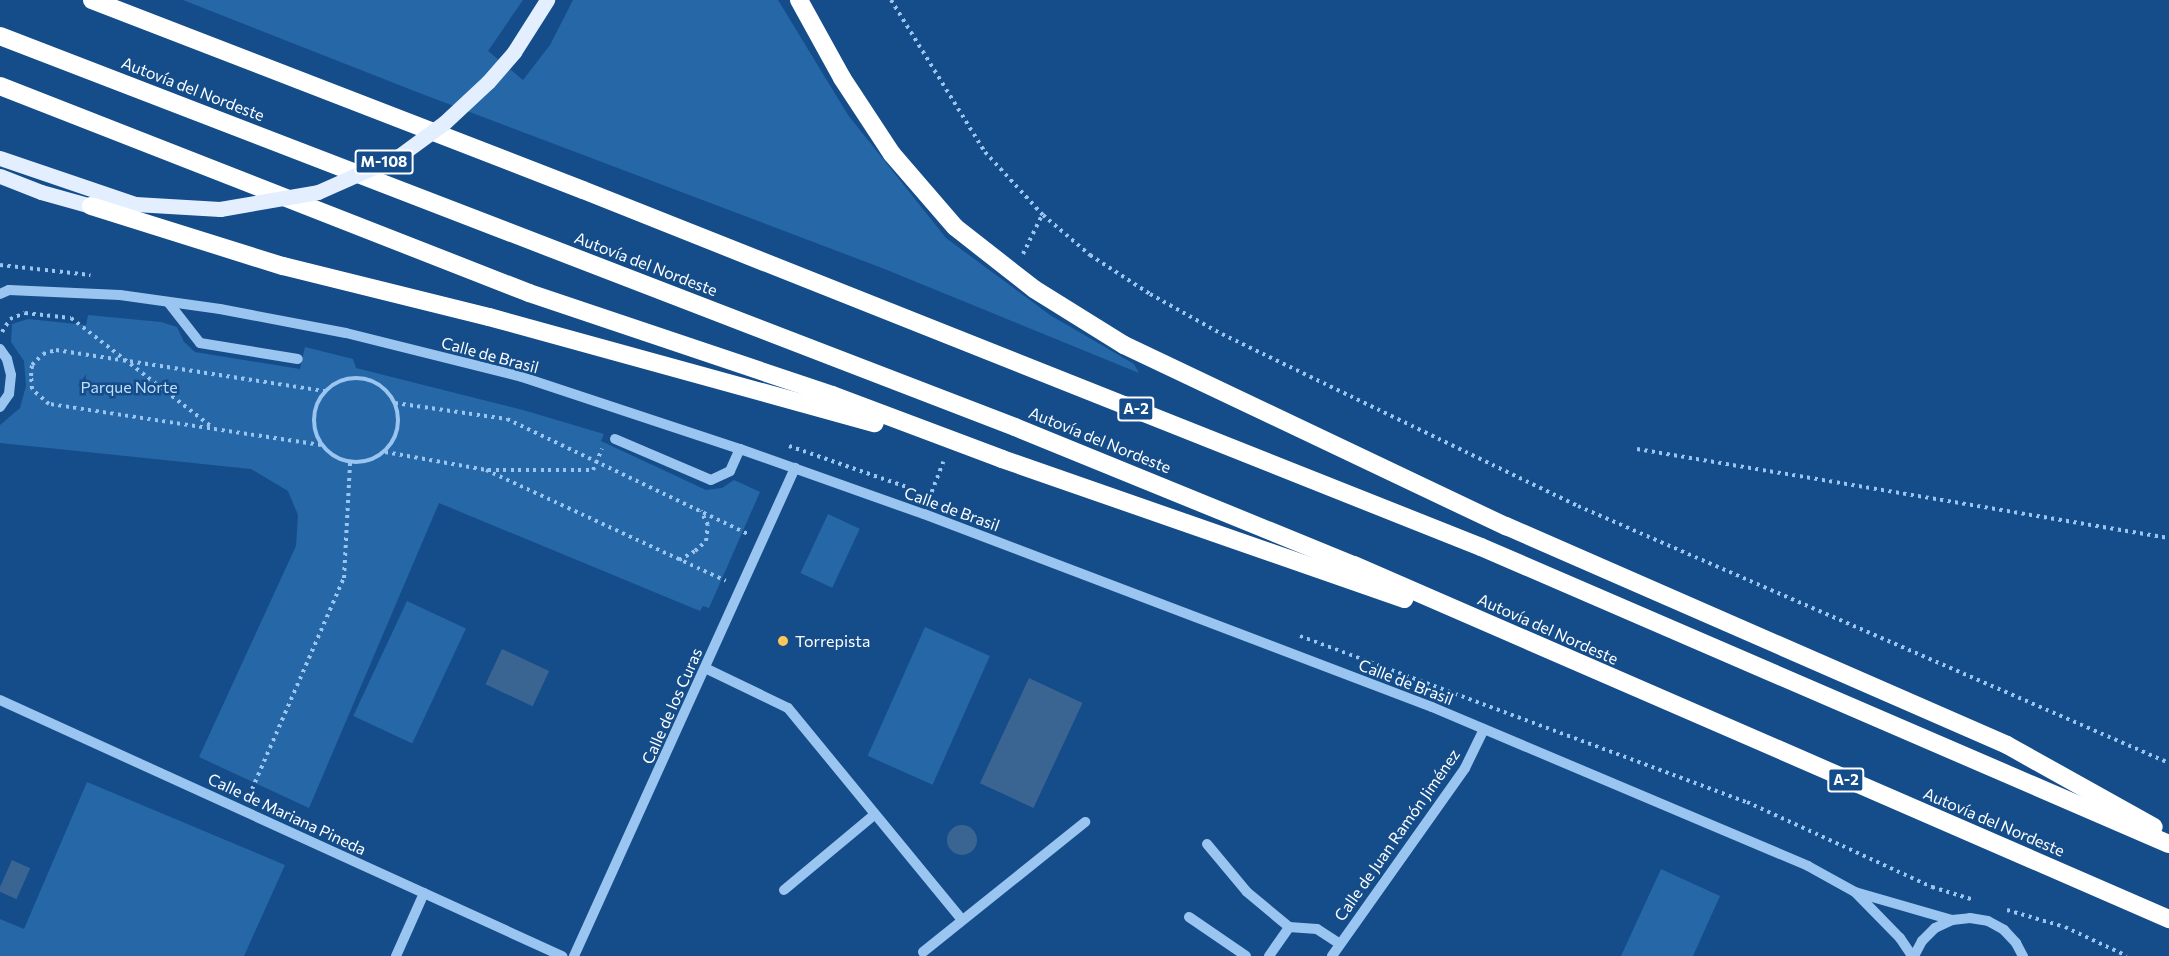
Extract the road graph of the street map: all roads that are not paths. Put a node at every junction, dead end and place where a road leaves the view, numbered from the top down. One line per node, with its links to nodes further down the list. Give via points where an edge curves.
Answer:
1 (92, 0): 27 (highway, A-2, via 650,216 1481,547)
2 (548, 0): 8 (main road, M-108, bridge, via 514,52 488,82 444,123 399,156 318,192 220,209)
3 (799, 0): 25 (highway, via 842,78 892,154 955,227 1034,289 1124,345 1506,526 2007,745)
4 (0, 36): 19 (highway, Autovía del Nordeste / A-2, via 1015,427 1354,565)
5 (0, 86): 17 (highway, via 529,293 832,395)
6 (0, 158): 8 (main road, M-108)
7 (0, 176): 9 (main road)
8 (135, 204): 9 (main road)
9 (91, 206): 17 (highway, via 283,266 522,326)
10 (0, 294): 11 (street, Calle de Brasil, via 9,290 109,294)
11 (168, 302): 13 (street, via 200,343); 16 (street, Calle de Brasil, via 346,333 522,377)
12 (0, 349): 14 (street, via 8,359 11,375 9,394)
13 (298, 359)
14 (0, 407)
15 (610, 440): 16 (street, via 711,480 730,471)
16 (740, 449): 18 (street, Calle de Brasil)
17 (1002, 459): 19 (highway)
18 (795, 468): 20 (street, Calle de los Curas); 22 (street, Calle de Brasil)
19 (1524, 641): 32 (highway, Autovía del Nordeste / A-2)
20 (705, 668): 23 (street, via 788,708); 40 (street, Calle de los Curas)
21 (0, 700): 30 (street, Calle de Mariana Pineda)
22 (1484, 729): 29 (street, Calle de Brasil, via 1808,866); 36 (street, Calle de Juan Ramón Jiménez, via 1465,768)
23 (874, 815): 28 (street); 33 (street)
24 (1085, 822): 33 (street)
25 (2169, 835)
26 (1208, 844): 35 (street, via 1247,892)
27 (2169, 844)
28 (784, 890)
29 (1855, 892): 34 (street); 44 (street)
30 (424, 893): 38 (street); 39 (street, Calle de Mariana Pineda)
31 (1189, 917): 41 (street)
32 (2169, 919)
33 (962, 920): 37 (street)
34 (1952, 920): 44 (street, via 1928,935); 45 (street, via 1988,921 2004,930)
35 (1289, 927): 36 (street, via 1317,929); 42 (street)
36 (1340, 944): 43 (street, Calle de Juan Ramón Jiménez)
37 (923, 952)
38 (396, 956)
39 (562, 956)
40 (574, 956)
41 (1246, 956)
42 (1269, 956)
43 (1332, 956)
44 (1913, 956)
45 (2023, 956)

